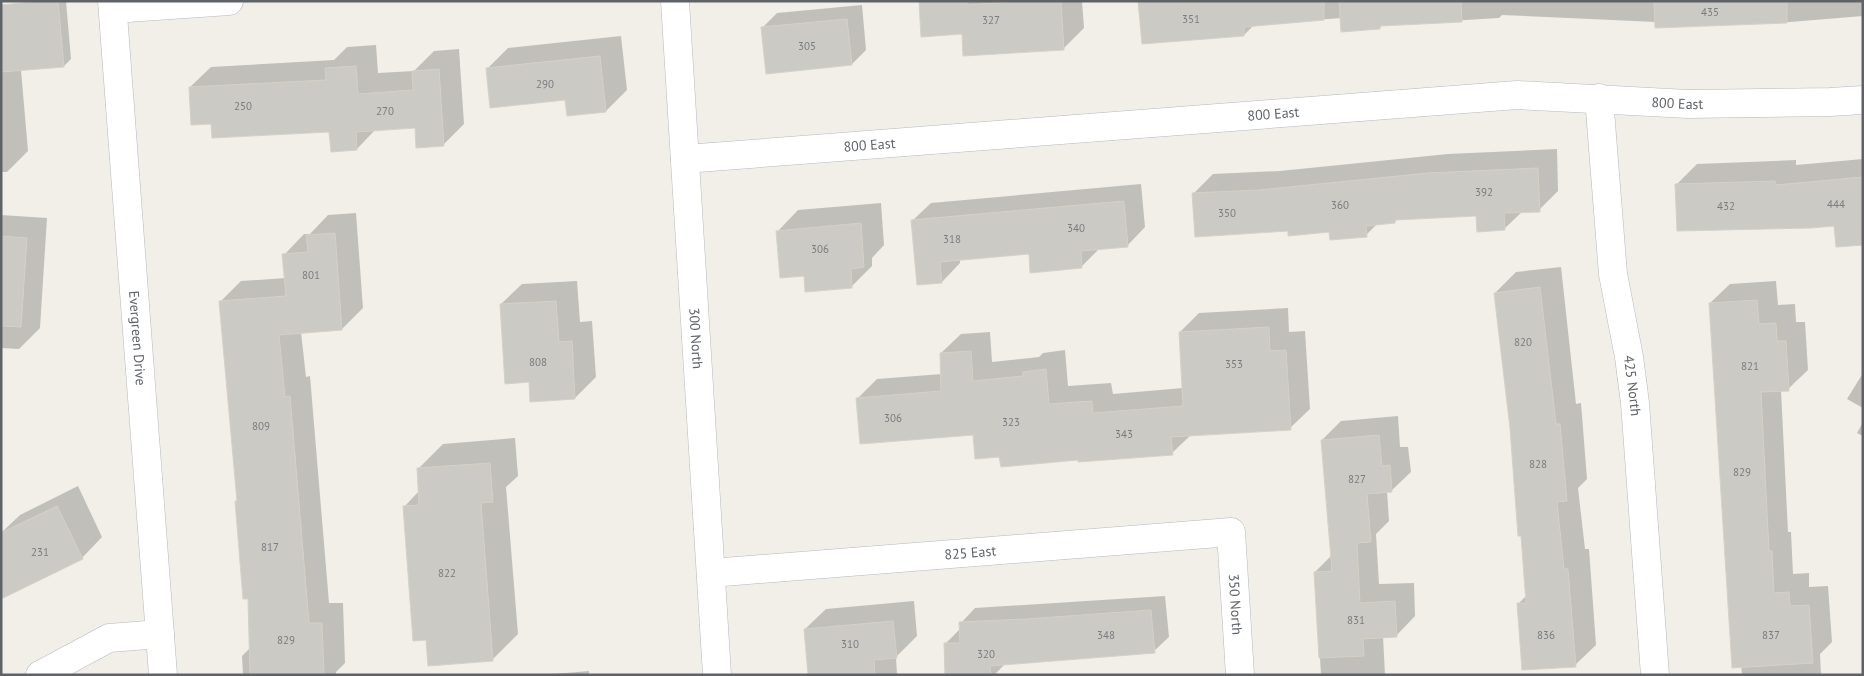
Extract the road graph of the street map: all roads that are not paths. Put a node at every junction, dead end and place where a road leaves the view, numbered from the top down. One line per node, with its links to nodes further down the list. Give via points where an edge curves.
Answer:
1 (229, 1): 3 (street)
2 (675, 1): 6 (street, 300 North)
3 (112, 5): 9 (street, Evergreen Drive)
4 (1599, 98): 5 (street, 800 East, via 1688,104); 6 (street, 800 East, via 1517,95); 14 (street, 425 North, via 1613,274 1630,357 1635,403)
5 (1863, 100)
6 (685, 159): 8 (street, 300 North)
7 (1231, 532): 8 (street, 825 East); 13 (street, 350 North)
8 (711, 573): 12 (street, 300 North)
9 (160, 634): 10 (street, via 109,638); 11 (street, Evergreen Drive)
10 (40, 675)
11 (162, 675)
12 (717, 675)
13 (1240, 675)
14 (1655, 675)

